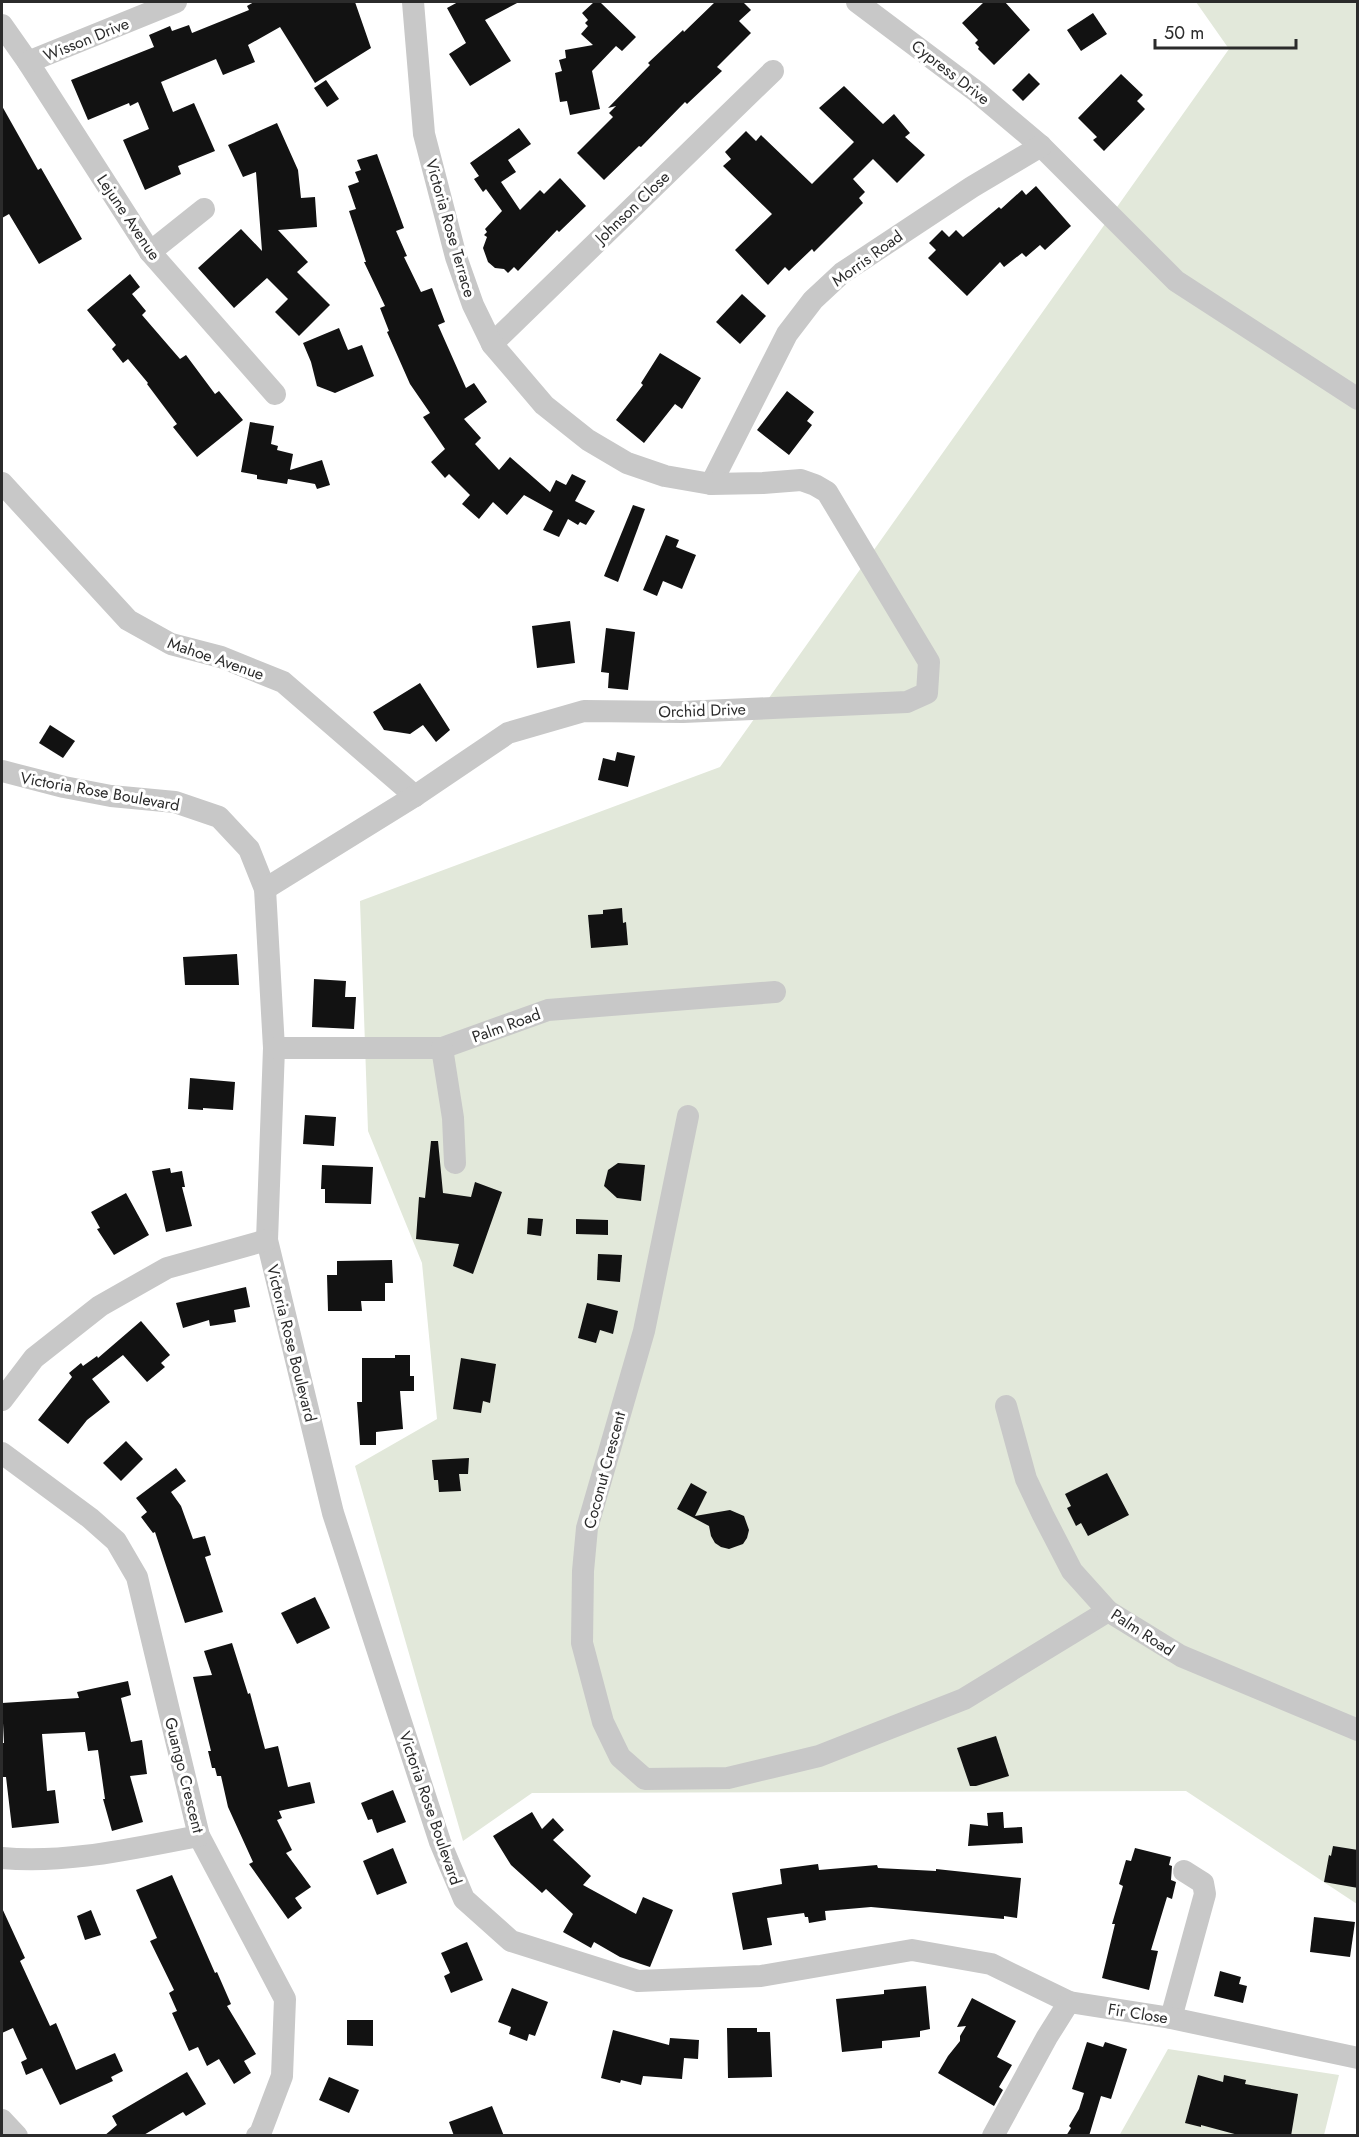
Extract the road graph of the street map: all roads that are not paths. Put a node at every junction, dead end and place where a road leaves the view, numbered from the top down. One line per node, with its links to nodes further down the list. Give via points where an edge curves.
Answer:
1 (176, 2): 5 (street, Wisson Drive)
2 (413, 2): 10 (street, Victoria Rose Terrace, via 424,134 456,257)
3 (857, 2): 7 (street, Cypress Drive, via 977,92)
4 (2, 25): 5 (street, Lejune Avenue)
5 (28, 62): 9 (street, Lejune Avenue)
6 (773, 71): 10 (street, Johnson Close)
7 (1041, 146): 12 (street, Cypress Drive, via 1176,281); 15 (street, Morris Road, via 842,273 813,300 787,334)
8 (204, 209): 9 (street)
9 (150, 252): 11 (street, Lejune Avenue)
10 (492, 344): 15 (street, Victoria Rose Terrace, via 544,405 588,440 627,463 665,476)
11 (275, 394)
12 (1358, 399)
13 (801, 480): 15 (street, Victoria Rose Terrace); 17 (street, Orchid Drive, via 827,492 929,662 927,693 907,702 683,712 584,711 508,733)
14 (2, 483): 17 (street, Mahoe Avenue, via 128,620 171,644 221,657 283,682)
15 (711, 484)
16 (2, 771): 18 (street, Victoria Rose Boulevard, via 111,796 175,802 219,817 249,849)
17 (416, 796): 18 (street, Orchid Drive)
18 (265, 889): 20 (street, Victoria Rose Boulevard)
19 (775, 992): 21 (street, Palm Road, via 548,1010)
20 (274, 1048): 21 (street, Palm Road); 24 (street, Victoria Rose Boulevard)
21 (442, 1048): 23 (street, via 453,1118)
22 (688, 1116): 28 (street, Coconut Crescent, via 644,1331 587,1528 582,1643 603,1722 620,1757 645,1779 728,1778 819,1756 964,1699)
23 (455, 1163)
24 (267, 1240): 25 (street, via 167,1268 100,1306 34,1358); 33 (street, Victoria Rose Boulevard, via 333,1513 440,1842 464,1899 511,1941 638,1981 761,1976 912,1950 991,1964)
25 (2, 1400)
26 (1006, 1406): 28 (street, Palm Road, via 1026,1479 1043,1515 1072,1571)
27 (2, 1453): 30 (street, Guango Crescent, via 116,1541 137,1577)
28 (1108, 1611): 29 (street, Palm Road, via 1181,1656)
29 (1358, 1730)
30 (199, 1836): 31 (street, via 99,1855); 38 (street, Guango Crescent, via 285,1999 282,2076)
31 (2, 1858)
32 (1184, 1871): 34 (street, via 1203,1883 1205,1894)
33 (1069, 2002): 34 (street, Fir Close); 39 (street)
34 (1171, 2018): 35 (street, Fir Close)
35 (1358, 2058)
36 (2, 2120): 37 (street)
37 (17, 2136)
38 (257, 2136)
39 (993, 2136)

